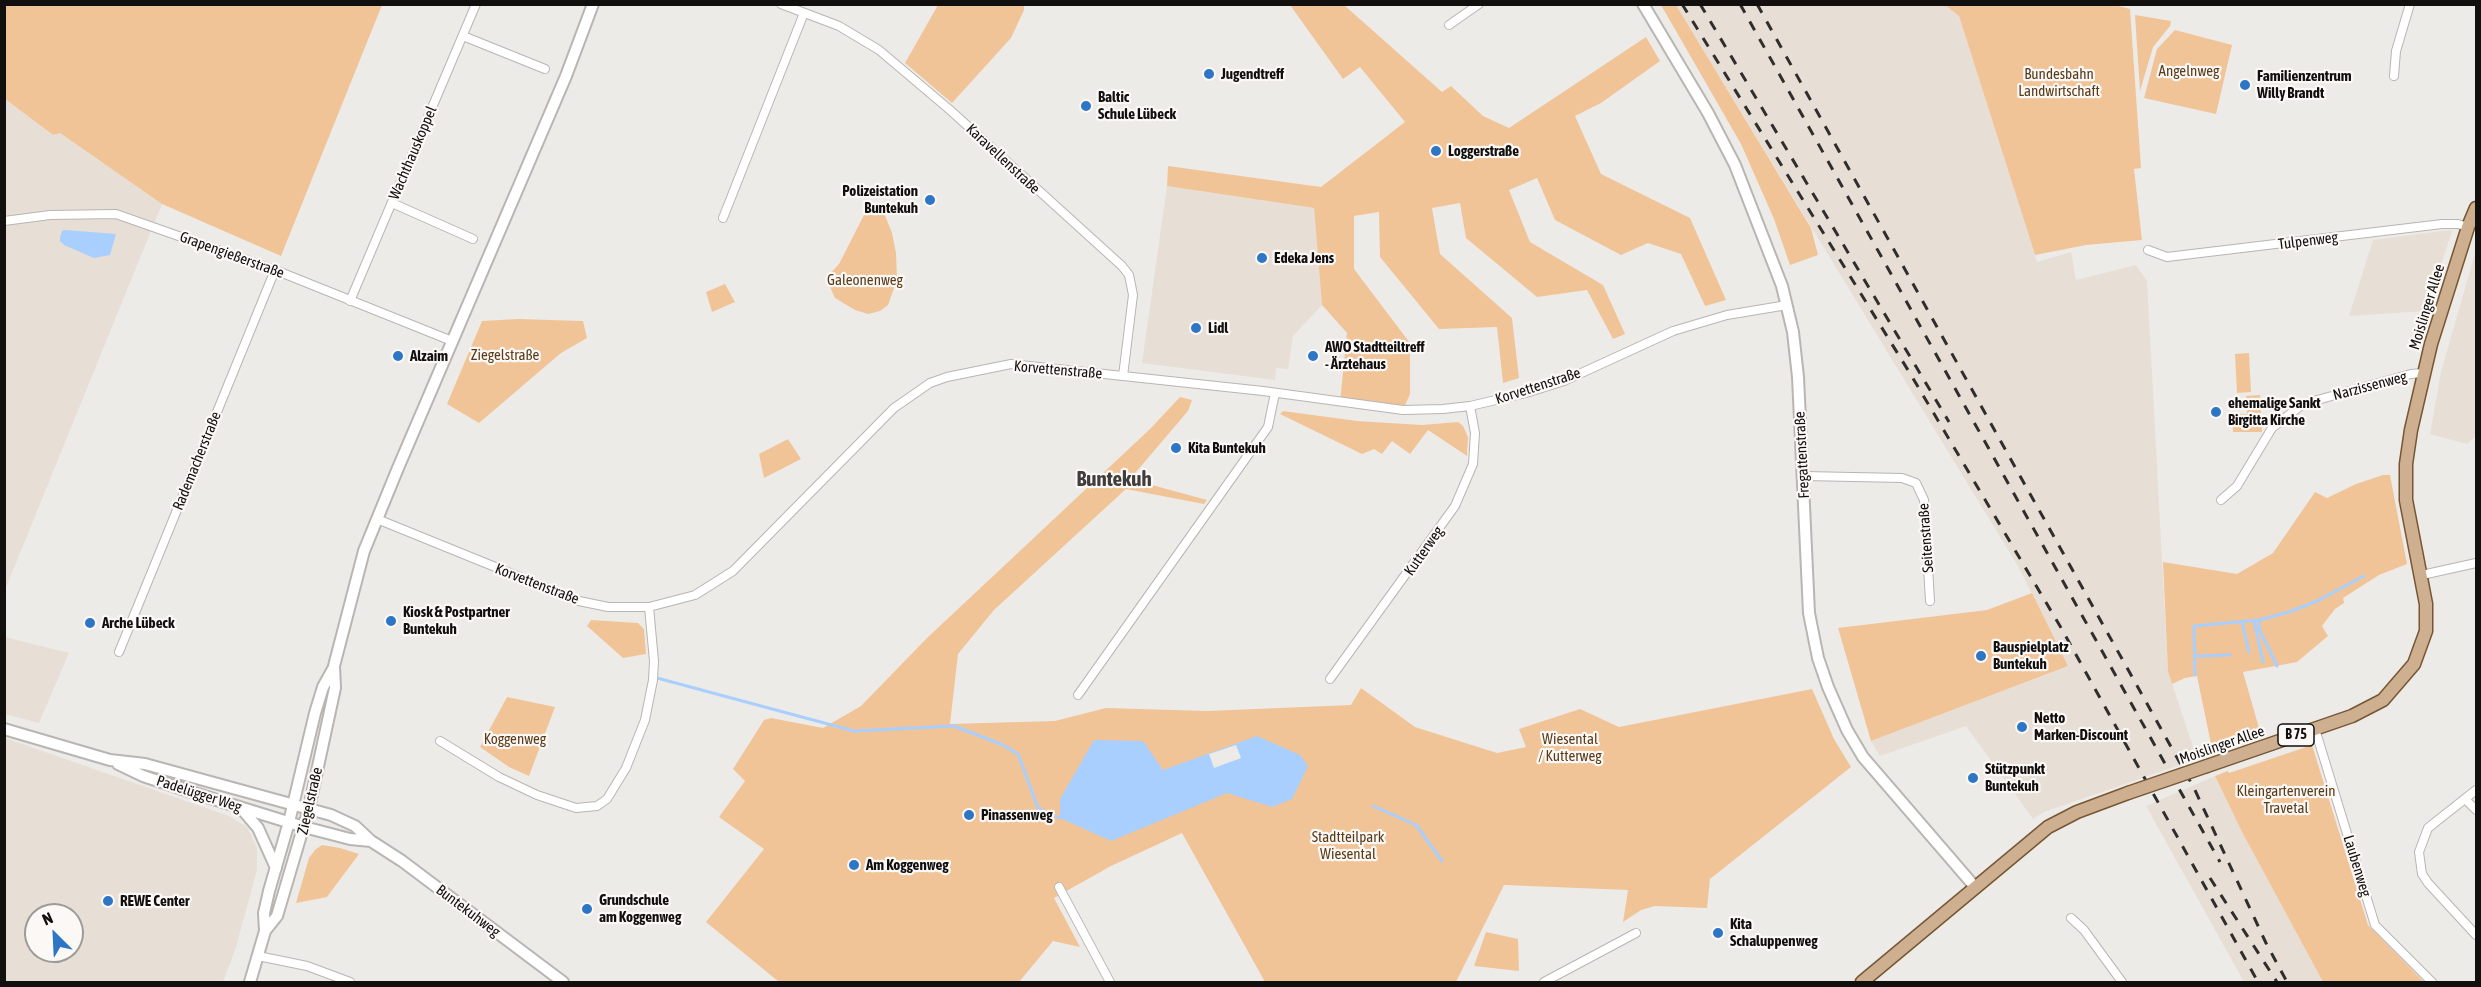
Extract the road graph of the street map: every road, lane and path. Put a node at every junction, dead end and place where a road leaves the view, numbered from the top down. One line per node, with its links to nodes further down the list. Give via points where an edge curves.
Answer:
1 (476, 4): 9 (street, Wachthauskoppel)
2 (593, 4): 22 (main road, Ziegelstraße)
3 (781, 4): 7 (street, Karavellenstraße)
4 (1479, 4): 8 (street)
5 (1643, 4): 21 (main road, Fregattenstraße, via 1735,165)
6 (2410, 4): 11 (street)
7 (804, 13): 14 (street); 24 (street, Karavellenstraße, via 839,26 879,50 1122,266 1129,275 1133,295)
8 (1449, 25)
9 (463, 36): 10 (street); 12 (street, Wachthauskoppel)
10 (545, 69)
11 (2394, 76)
12 (392, 203): 17 (street); 20 (street, Wachthauskoppel)
13 (2476, 208): 16 (main road, Moislinger Allee / B 75)
14 (723, 218)
15 (4, 221): 19 (street, Grapengießerstraße, via 50,215 116,214)
16 (2468, 227): 18 (street, Tulpenweg, via 2442,224 2167,258); 23 (main road, Moislinger Allee / B 75)
17 (473, 239)
18 (2148, 250)
19 (275, 270): 20 (street, Grapengießerstraße); 34 (street, Rademacherstraße)
20 (350, 301): 22 (street, Grapengießerstraße)
21 (1787, 305): 26 (street, Korvettenstraße, via 1727,315 1682,328 1564,381); 27 (main road, Fregattenstraße, via 1796,356)
22 (452, 341): 29 (main road, Ziegelstraße)
23 (2422, 373): 28 (street, Narzissenweg, via 2303,404 2272,428 2237,486); 31 (main road, Moislinger Allee / B 75, via 2406,464 2406,500)
24 (1123, 376): 25 (street, Korvettenstraße); 33 (street, Korvettenstraße, via 1011,364 930,383 894,408 733,571 694,595)
25 (1275, 393): 26 (street, Korvettenstraße, via 1403,410); 37 (street, via 1268,427)
26 (1470, 406): 36 (street, Kutterweg, via 1473,464 1455,506)
27 (1804, 476): 32 (street, Seitenstraße, via 1902,478 1916,483 1924,501); 53 (main road, Fregattenstraße, via 1809,613 1818,658 1835,704 1863,758)
28 (2221, 500)
29 (377, 519): 33 (street, Korvettenstraße, via 579,601 608,607); 35 (main road, Ziegelstraße, via 354,586)
30 (2476, 563): 31 (street)
31 (2422, 575): 39 (main road, Moislinger Allee / B 75, via 2426,631 2414,664 2383,700)
32 (1930, 601)
33 (649, 607): 40 (street, via 654,661 645,720 626,768 607,799 597,806 576,808 537,795)
34 (119, 652)
35 (334, 666): 44 (main road, Ziegelstraße, via 323,687); 46 (main road, Ziegelstraße, via 335,688)
36 (1330, 680)
37 (1078, 695)
38 (4, 729): 41 (main road, Padelügger Weg)
39 (2315, 729): 53 (main road, Moislinger Allee / B 75, bridge, via 2062,818); 66 (street, Laubenweg, via 2375,925)
40 (440, 741)
41 (110, 760): 44 (main road, Padelügger Weg, via 145,764); 45 (main road, Padelügger Weg, via 143,776)
42 (2476, 790): 43 (street)
43 (2466, 800): 47 (street); 57 (street, via 2428,828 2419,852 2428,883)
44 (293, 804): 46 (main road, Buntekuhweg); 48 (main road, Ziegelstraße)
45 (241, 808): 48 (main road, Padelügger Weg); 51 (main road, via 258,828)
46 (309, 808): 49 (main road, Ziegelstraße); 50 (main road, Buntekuhweg, via 356,826)
47 (2476, 810)
48 (289, 822): 49 (main road, Buntekuhweg); 51 (main road, Ziegelstraße)
49 (304, 827): 50 (main road, Buntekuhweg); 55 (main road, Ziegelstraße, via 277,916)
50 (371, 841): 61 (main road, Buntekuhweg)
51 (276, 868): 55 (main road, Ziegelstraße, via 264,913)
52 (1059, 887): 62 (street)
53 (1975, 887): 64 (main road, Moislinger Allee / B 75)
54 (2071, 918): 65 (street)
55 (265, 931): 58 (main road, Ziegelstraße)
56 (1636, 933): 63 (street)
57 (2476, 935)
58 (258, 956): 59 (main road, Ziegelstraße); 60 (street, via 307,966)
59 (250, 982)
60 (350, 982)
61 (563, 982)
62 (1110, 982)
63 (1544, 982)
64 (1862, 982)
65 (2122, 982)
66 (2432, 982)

